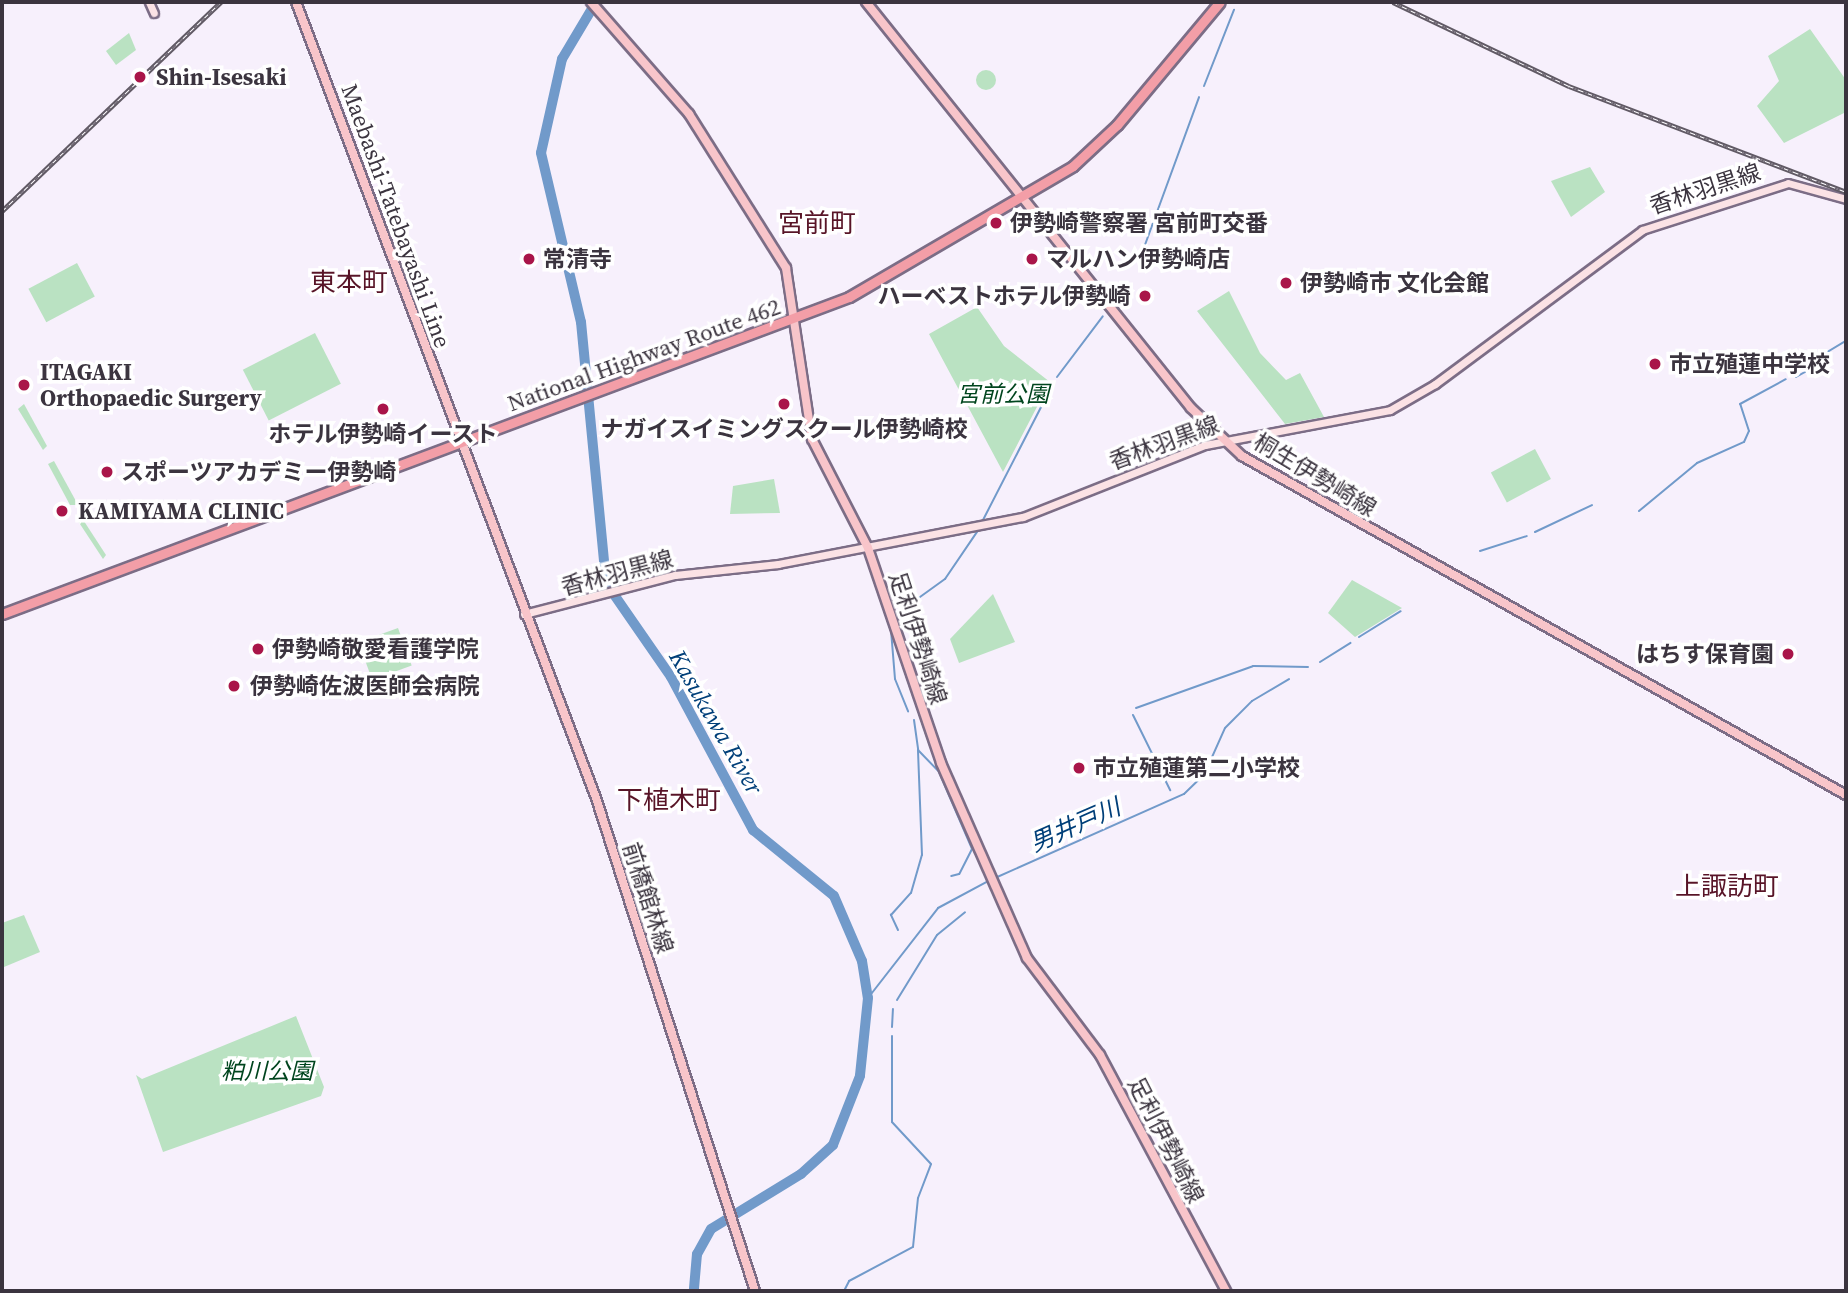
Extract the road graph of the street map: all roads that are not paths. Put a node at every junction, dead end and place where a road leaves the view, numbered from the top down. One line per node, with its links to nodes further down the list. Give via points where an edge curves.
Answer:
1 (149, 2): 6 (main road)
2 (296, 2): 11 (main road, Maebashi-Tatebayashi Line)
3 (591, 2): 9 (main road, 足利伊勢崎線, via 689,114 777,252 790,278)
4 (866, 2): 7 (main road, 桐生伊勢崎線)
5 (1217, 5): 7 (highway, National Highway Route 462, via 1104,139)
6 (154, 13)
7 (1022, 198): 9 (highway, National Highway Route 462, via 883,280); 10 (main road, 桐生伊勢崎線)
8 (1846, 200): 10 (main road, 香林羽黒線, via 1792,183 1671,218 1642,230 1400,405 1352,421)
9 (797, 318): 11 (highway, National Highway Route 462); 12 (main road, 足利伊勢崎線, via 812,439)
10 (1223, 440): 12 (main road, 香林羽黒線, via 1023,517); 15 (main road, 桐生伊勢崎線, via 1284,483)
11 (460, 443): 13 (highway, National Highway Route 462); 14 (main road, 前橋館林線)
12 (868, 548): 14 (main road, 香林羽黒線, via 675,575 594,600); 17 (main road, 足利伊勢崎線, via 938,755 1027,958 1100,1055)
13 (2, 614)
14 (524, 614): 16 (main road, 前橋館林線, via 596,798)
15 (1846, 794)
16 (755, 1291)
17 (1226, 1291)

